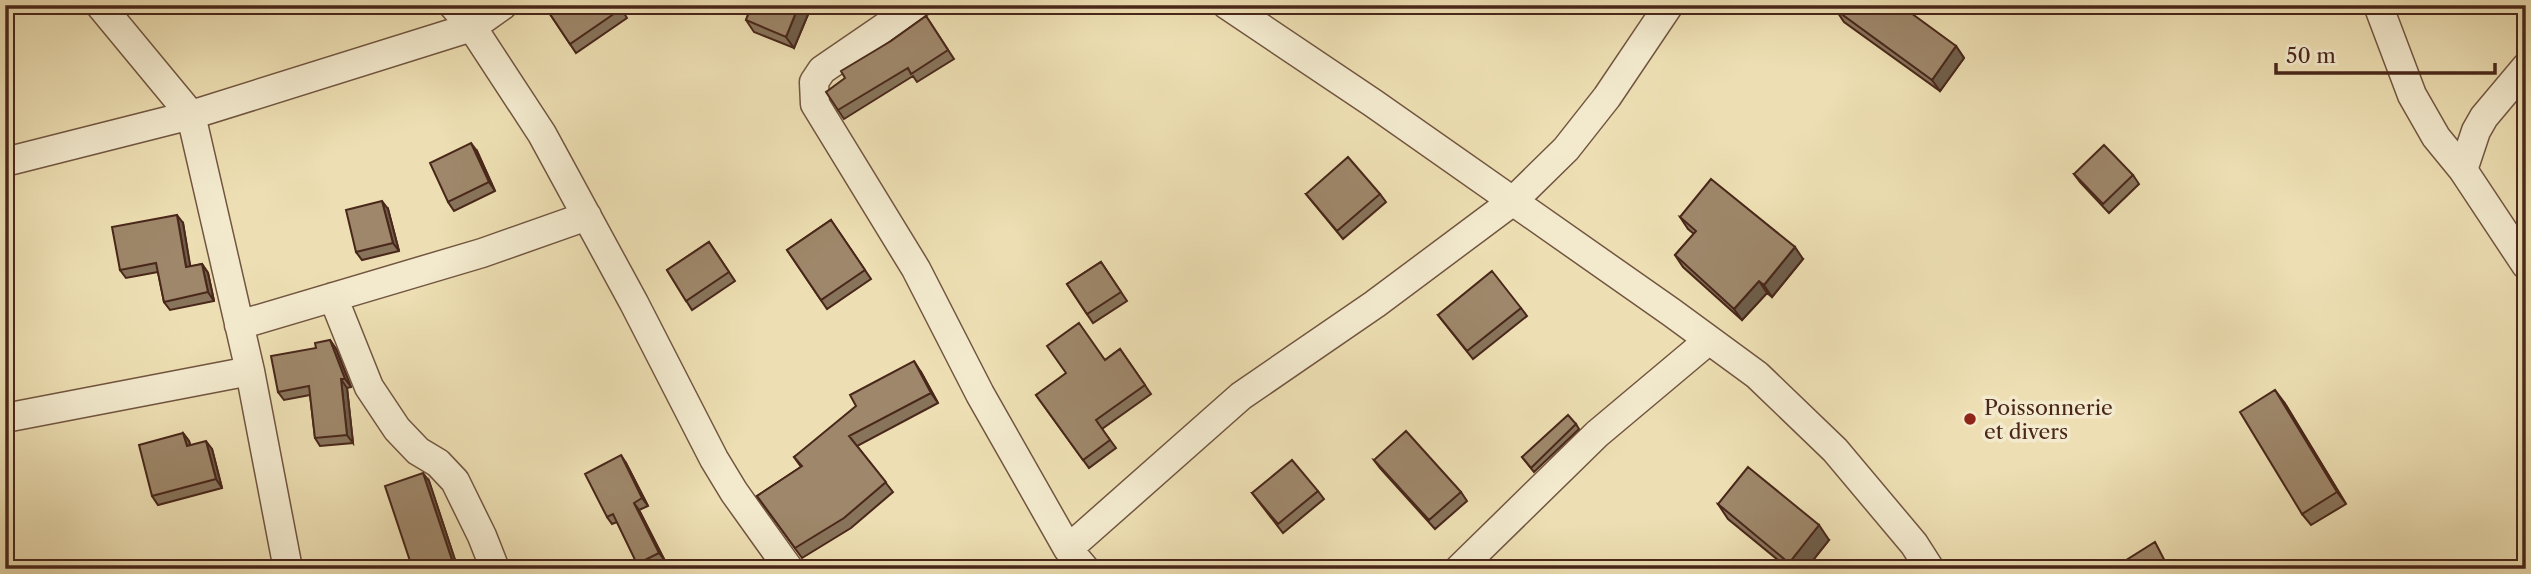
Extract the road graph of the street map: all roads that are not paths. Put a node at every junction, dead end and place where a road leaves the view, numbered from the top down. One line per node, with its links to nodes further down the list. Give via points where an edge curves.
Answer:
1 (100, 5): 10 (street)
2 (453, 5): 8 (street)
3 (503, 5): 8 (street)
4 (917, 5): 21 (street, via 822,70 814,82 815,104 916,270 980,394)
5 (1227, 5): 13 (street)
6 (1669, 5): 13 (street, via 1566,149)
7 (2378, 5): 12 (street, via 2412,95)
8 (472, 27): 10 (street); 14 (street, via 542,134)
9 (2526, 67): 12 (street, via 2484,117)
10 (191, 115): 11 (street); 17 (street)
11 (5, 162)
12 (2463, 170): 15 (street)
13 (1513, 201): 18 (street); 21 (street, via 1241,396)
14 (587, 216): 16 (street); 24 (street, via 713,459)
15 (2526, 265)
16 (333, 297): 17 (street); 23 (street, via 369,387 397,429 455,481)
17 (239, 325): 19 (street)
18 (1709, 340): 25 (street, via 1597,434); 26 (street, via 1757,375 1835,450)
19 (250, 371): 20 (street); 22 (street)
20 (5, 418)
21 (1076, 559)
22 (288, 569)
23 (495, 569)
24 (789, 569)
25 (1459, 569)
26 (1930, 569)

